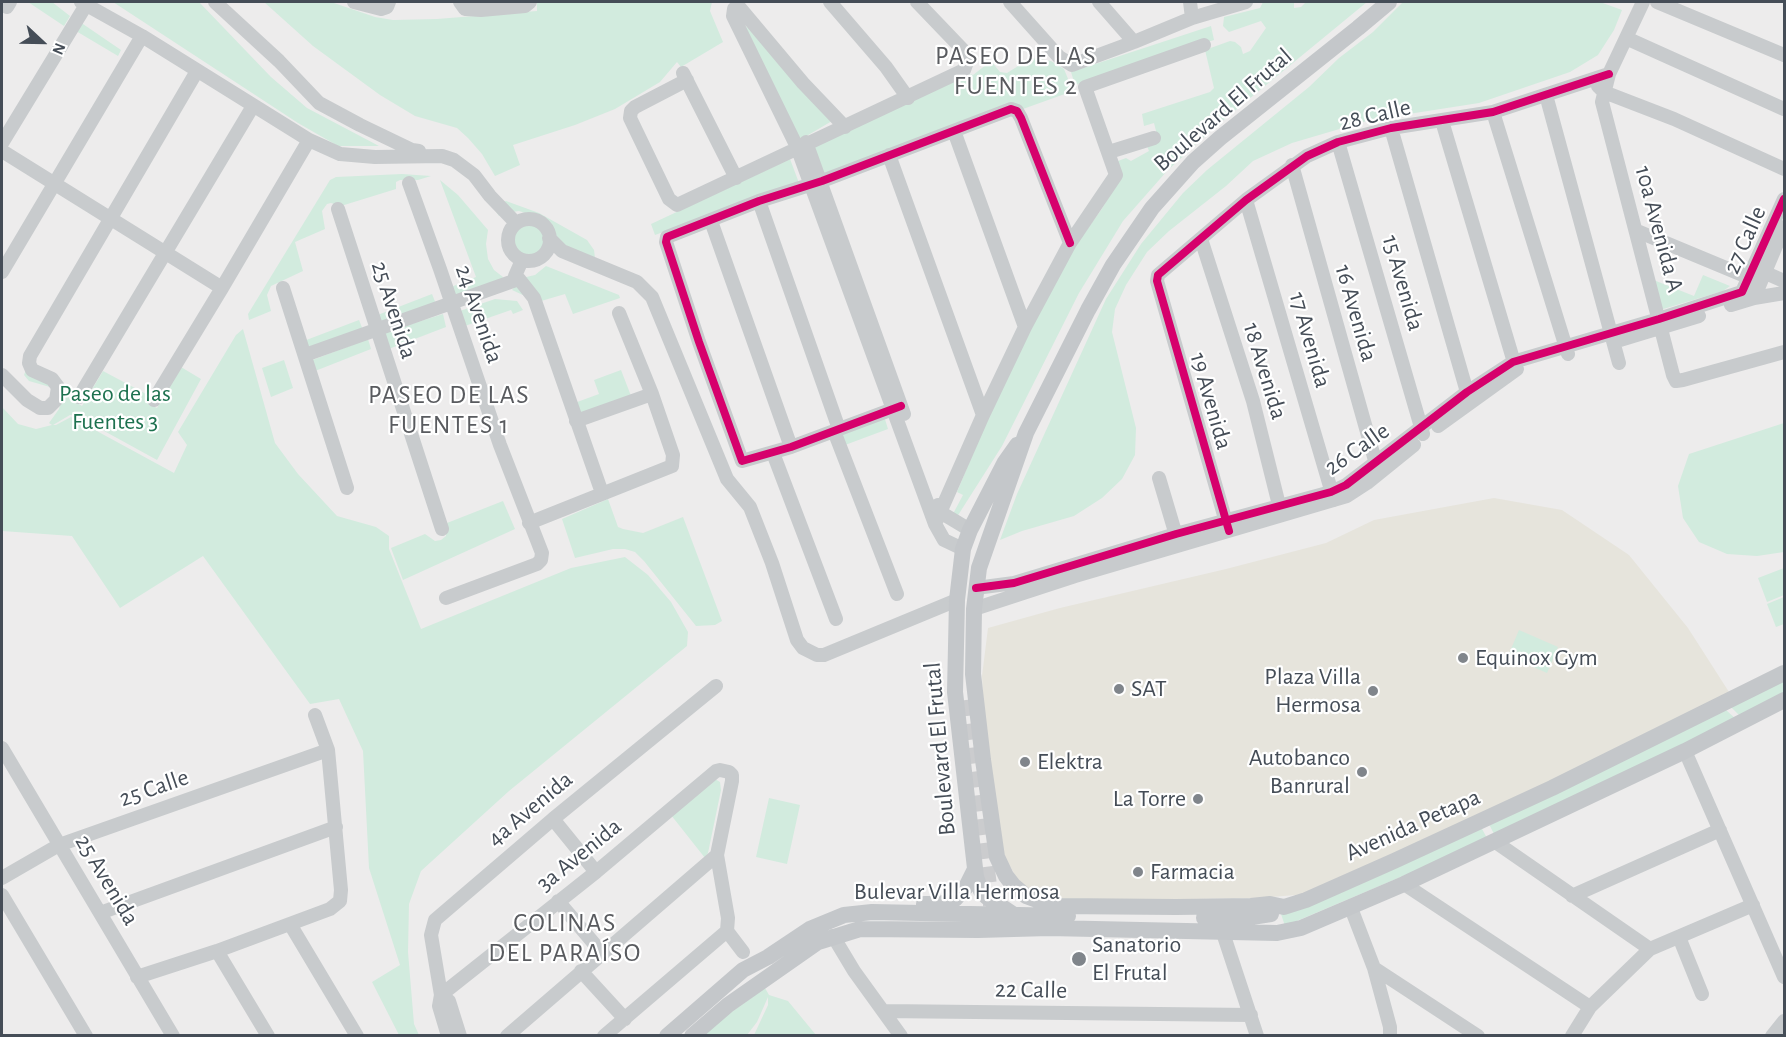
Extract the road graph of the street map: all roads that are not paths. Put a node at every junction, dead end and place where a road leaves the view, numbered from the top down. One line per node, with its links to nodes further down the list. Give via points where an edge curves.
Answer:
1 (215, 2): 43 (street, via 319,103 412,150)
2 (354, 2): 3 (street, via 381,9)
3 (389, 2)
4 (460, 2): 5 (street, via 465,9 481,10 525,6)
5 (530, 2)
6 (830, 2): 27 (street)
7 (917, 2): 27 (street, via 968,59 963,70)
8 (1010, 2): 19 (street, via 1070,65)
9 (1099, 2): 19 (street)
10 (1190, 2): 16 (street)
11 (1246, 2): 16 (street)
12 (1389, 2): 97 (main road, Boulevard El Frutal, via 1220,138 1171,185 1113,265)
13 (1643, 2): 18 (street)
14 (1658, 2): 21 (street)
15 (83, 3): 17 (street); 38 (street)
16 (1192, 18): 19 (street)
17 (142, 36): 22 (street); 47 (street)
18 (1626, 38): 23 (street); 29 (street)
19 (1134, 42)
20 (1204, 45): 41 (street, via 1086,86)
21 (1785, 55)
22 (197, 71): 28 (street); 54 (street)
23 (1609, 74): 24 (street, 28 Calle); 25 (street)
24 (1593, 80): 25 (street); 26 (street, 28 Calle)
25 (1604, 92): 45 (street); 58 (street, 10a Avenida A, via 1604,111)
26 (1546, 95): 30 (street, 28 Calle); 81 (street)
27 (908, 98): 32 (street)
28 (253, 106): 36 (street); 63 (street)
29 (1785, 109)
30 (1493, 112): 31 (street, 28 Calle); 82 (street)
31 (1443, 121): 33 (street, 28 Calle); 86 (street)
32 (845, 127): 39 (street); 39 (street, via 737,7 733,16)
33 (1391, 128): 37 (street, 28 Calle); 89 (street)
34 (954, 131): 42 (street); 61 (street, via 1010,109 1017,111); 79 (street)
35 (1154, 138): 41 (street)
36 (309, 140): 43 (street, via 340,154); 71 (street)
37 (1338, 142): 44 (street, 28 Calle); 96 (street, 15 Avenida)
38 (2, 143)
39 (802, 145): 46 (street); 49 (street)
40 (2, 151): 47 (street)
41 (1109, 152): 61 (street, via 1115,177)
42 (889, 155): 49 (street); 93 (street)
43 (442, 156): 56 (street, via 474,175)
44 (1292, 165): 51 (street, 28 Calle); 100 (street, 16 Avenida)
45 (1785, 169)
46 (736, 178): 46 (street, via 680,204 674,203 630,118 631,111 685,77)
47 (54, 183): 54 (street); 66 (street)
48 (409, 183): 76 (street, 24 Avenida)
49 (816, 183): 52 (street); 92 (street)
50 (1785, 199): 57 (street, 27 Calle)
51 (1246, 200): 60 (street, 28 Calle); 104 (street, 17 Avenida)
52 (759, 201): 55 (street); 95 (street)
53 (338, 209): 80 (street, 25 Avenida)
54 (111, 219): 63 (street); 87 (street, via 30,356 32,370 52,379 58,387 56,400 48,408 40,408)
55 (711, 221): 98 (street); 99 (street, via 668,236 666,242 741,460)
56 (516, 224): 59 (street, via 534,220 544,226); 65 (street, via 508,240 512,253)
57 (1782, 224): 67 (street, 27 Calle)
58 (1637, 231): 67 (street); 78 (street, 10a Avenida A)
59 (549, 238): 62 (street); 64 (street)
60 (1201, 239): 69 (street, 28 Calle, via 1158,275); 105 (street, 18 Avenida, via 1253,401)
61 (1070, 243): 79 (street)
62 (562, 251): 64 (street); 117 (street, via 637,282 652,297 727,478 750,507 803,648 824,655)
63 (166, 252): 71 (street); 90 (street)
64 (545, 253): 65 (street, via 535,260)
65 (522, 260): 68 (street, via 515,276)
66 (2, 272)
67 (1757, 273): 70 (street); 74 (street, 27 Calle); 75 (street, 27 Calle)
68 (519, 279): 76 (street); 94 (street, via 534,298)
69 (1156, 281): 108 (street, 19 Avenida)
70 (1785, 281)
71 (222, 288): 91 (street)
72 (283, 288): 84 (street)
73 (1785, 293): 75 (street, 26 Calle)
74 (1739, 294): 78 (street, 26 Calle)
75 (1754, 298): 78 (street, 26 Calle)
76 (452, 303): 80 (street); 107 (street, 24 Avenida)
77 (619, 313): 88 (street)
78 (1660, 324): 81 (street, 26 Calle); 83 (street, 10a Avenida A, via 1676,381)
79 (1025, 327): 93 (street)
80 (376, 329): 84 (street); 109 (street, 25 Avenida)
81 (1613, 337): 82 (street, 26 Calle); 85 (street)
82 (1567, 350): 86 (street, 26 Calle)
83 (1785, 352)
84 (305, 355): 102 (street)
85 (1619, 363)
86 (1514, 366): 89 (street, 26 Calle)
87 (2, 375)
88 (652, 394): 94 (street); 103 (street, via 673,455 671,467)
89 (1468, 396): 96 (street, 26 Calle)
90 (79, 397)
91 (154, 400)
92 (896, 408): 95 (street); 106 (street)
93 (983, 415): 106 (street)
94 (576, 421): 103 (street)
95 (837, 430): 98 (street); 115 (street)
96 (1423, 432): 100 (street, 26 Calle)
97 (1026, 433): 110 (main road, Boulevard El Frutal, via 1005,462); 113 (main road, Boulevard El Frutal)
98 (791, 447): 99 (street)
99 (773, 453): 119 (street)
100 (1377, 468): 104 (street, 26 Calle)
101 (1159, 478): 111 (street)
102 (347, 488)
103 (602, 493): 107 (street)
104 (1333, 496): 105 (street, 26 Calle)
105 (1280, 511): 108 (street, 26 Calle)
106 (938, 518): 110 (street); 112 (street, via 944,540)
107 (529, 523): 116 (street, 24 Avenida, via 542,553 541,561)
108 (1227, 526): 111 (street, 26 Calle)
109 (442, 529)
110 (970, 530): 112 (main road, Boulevard El Frutal); 113 (main road, via 977,537 974,562)
111 (1178, 540): 114 (street, 26 Calle, via 1014,583); 118 (street, 26 Calle)
112 (963, 549): 117 (main road, Boulevard El Frutal)
113 (979, 568): 114 (main road, Boulevard El Frutal)
114 (976, 588): 118 (main road, Boulevard El Frutal)
115 (897, 594)
116 (446, 598)
117 (957, 600): 136 (main road, Boulevard El Frutal, via 955,692)
118 (974, 609): 120 (main road, Boulevard El Frutal)
119 (836, 619)
120 (973, 652): 123 (main road); 138 (main road, Boulevard El Frutal, via 988,803 997,857)
121 (1785, 673): 130 (main road, Avenida Petapa)
122 (716, 686): 129 (street, 4a Avenida)
123 (966, 700)
124 (1785, 700): 128 (main road, Avenida Petapa)
125 (315, 715): 127 (street)
126 (2, 748): 134 (street, 25 Avenida)
127 (328, 750): 131 (street); 134 (street, 25 Calle)
128 (1685, 751): 132 (street); 133 (main road, Avenida Petapa)
129 (553, 819): 137 (street); 167 (street, 4a Avenida, via 435,920 431,934)
130 (1483, 820): 133 (main road); 147 (main road, Avenida Petapa)
131 (336, 827): 149 (street); 152 (street, via 340,901 330,909)
132 (1720, 830): 143 (street); 146 (street)
133 (1494, 841): 140 (main road, Avenida Petapa); 143 (street)
134 (59, 845): 139 (street, 25 Calle); 149 (street, 25 Avenida)
135 (717, 855): 137 (street, 3a Avenida, via 732,775 725,770 716,771); 154 (street); 160 (street)
136 (975, 869): 141 (main road, Boulevard El Frutal); 161 (main road, via 955,899 932,905 843,905 808,919)
137 (596, 872): 145 (street, 3a Avenida)
138 (1006, 876): 141 (main road, via 997,893); 144 (main road, Boulevard El Frutal, via 1018,891)
139 (2, 878)
140 (1404, 884): 148 (main road, Avenida Petapa); 168 (street)
141 (981, 891): 151 (main road, via 1003,910)
142 (2, 895): 173 (street)
143 (1572, 896): 158 (street)
144 (1036, 900): 147 (main road, Avenida Petapa, via 1057,906); 151 (main road, via 1029,910)
145 (558, 901): 160 (street); 167 (street, 3a Avenida)
146 (1753, 904): 156 (street); 165 (street)
147 (1284, 907): 161 (main road, Bulevar Villa Hermosa, via 1273,914 1245,918 862,912 822,923)
148 (1351, 908): 155 (main road, Avenida Petapa, via 1292,931); 162 (street)
149 (100, 913): 164 (street, 25 Avenida)
150 (916, 921): 157 (main road, via 849,924 829,932)
151 (1031, 922): 153 (main road)
152 (290, 924): 159 (street); 176 (street)
153 (1049, 928): 155 (main road, Avenida Petapa); 157 (main road, Bulevar Villa Hermosa, via 860,929)
154 (727, 931): 161 (street); 171 (street)
155 (1223, 933): 170 (street)
156 (1679, 937): 158 (street); 166 (street)
157 (826, 939): 169 (street); 182 (main road, Bulevar Villa Hermosa, via 728,1005)
158 (1650, 949): 168 (street)
159 (217, 951): 164 (street); 175 (street)
160 (603, 953): 163 (street)
161 (745, 963): 181 (main road, Bulevar Villa Hermosa)
162 (1374, 968): 185 (street); 186 (street)
163 (581, 971): 171 (street); 179 (street)
164 (137, 976): 174 (street, 25 Avenida)
165 (1785, 977)
166 (1702, 994)
167 (441, 995): 177 (street, 4a Avenida, via 439,1006); 178 (street, 4a Avenida, via 449,1001)
168 (1590, 1007): 187 (street)
169 (883, 1011): 170 (street, 22 Calle); 183 (street)
170 (1251, 1015): 184 (street)
171 (625, 1019): 180 (street)
172 (1785, 1021): 188 (street)
173 (87, 1035)
174 (173, 1035)
175 (268, 1035)
176 (357, 1035)
177 (448, 1035)
178 (460, 1035)
179 (507, 1035)
180 (604, 1035)
181 (667, 1035)
182 (692, 1035)
183 (902, 1035)
184 (1257, 1035)
185 (1390, 1035)
186 (1478, 1035)
187 (1572, 1035)
188 (1772, 1035)

